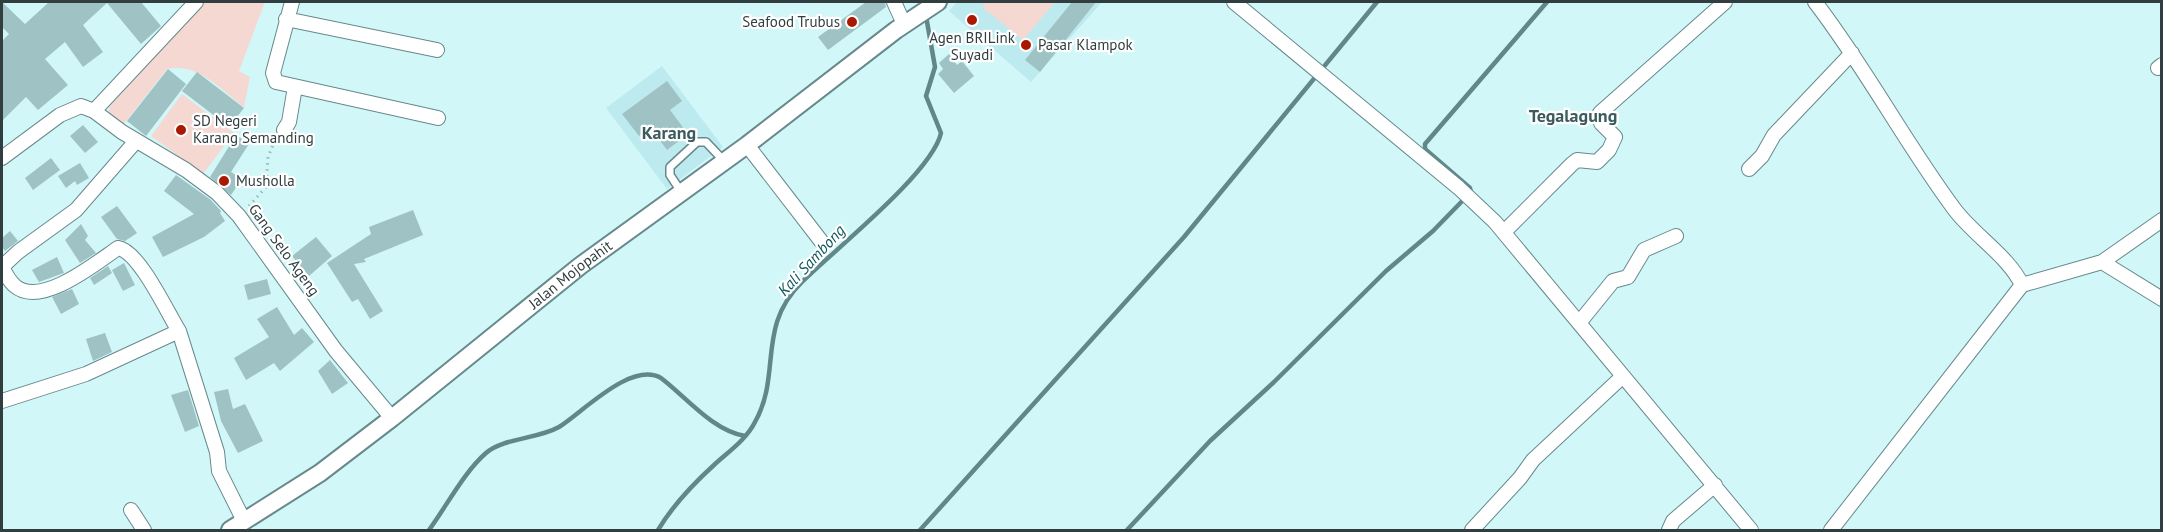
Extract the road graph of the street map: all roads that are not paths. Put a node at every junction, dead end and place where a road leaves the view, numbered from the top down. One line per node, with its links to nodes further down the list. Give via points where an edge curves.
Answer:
1 (196, 2): 13 (street)
2 (292, 2): 8 (street)
3 (894, 2): 9 (street)
4 (1234, 2): 23 (street, via 1459,188)
5 (1725, 2): 23 (street, via 1600,113 1601,123 1615,137 1605,155 1597,162 1577,160)
6 (1815, 2): 11 (street)
7 (936, 3): 9 (street, Jalan Mojopahit)
8 (286, 19): 10 (street); 12 (street, via 273,80)
9 (908, 22): 17 (street, Jalan Mojopahit)
10 (437, 50)
11 (1852, 53): 20 (street, via 1774,135); 27 (street, via 1954,208 2014,271)
12 (295, 87): 14 (street); 15 (street)
13 (94, 111): 16 (street, Gang Selo Ageng); 18 (street, via 81,106 65,111)
14 (438, 118)
15 (284, 130)
16 (136, 141): 30 (street, via 76,210 2,267 15,286 52,290 118,248 125,249 136,260); 33 (street, Gang Selo Ageng, via 186,170 239,216 336,351)
17 (747, 145): 19 (street, Jalan Mojopahit); 25 (street)
18 (2, 158)
19 (724, 162): 21 (street, Jalan Mojopahit); 21 (lane, via 706,142 697,142 670,167 670,175)
20 (1749, 169)
21 (682, 193): 33 (street, Jalan Mojopahit, via 580,266)
22 (2162, 219): 26 (street)
23 (1504, 232): 29 (street)
24 (1676, 236): 29 (street, via 1642,252 1628,277 1613,281)
25 (821, 241)
26 (2102, 262): 27 (street); 28 (street)
27 (2022, 285): 41 (street)
28 (2162, 299)
29 (1579, 323): 31 (street)
30 (179, 331): 32 (street, via 86,374); 36 (street)
31 (1623, 376): 34 (street); 38 (street, via 1533,460)
32 (2, 401)
33 (392, 418): 36 (street, Jalan Mojopahit, via 320,473)
34 (1715, 485): 39 (street, via 1673,521); 40 (street)
35 (131, 510): 37 (street)
36 (237, 526)
37 (144, 531)
38 (1472, 531)
39 (1669, 531)
40 (1751, 531)
41 (1831, 531)

